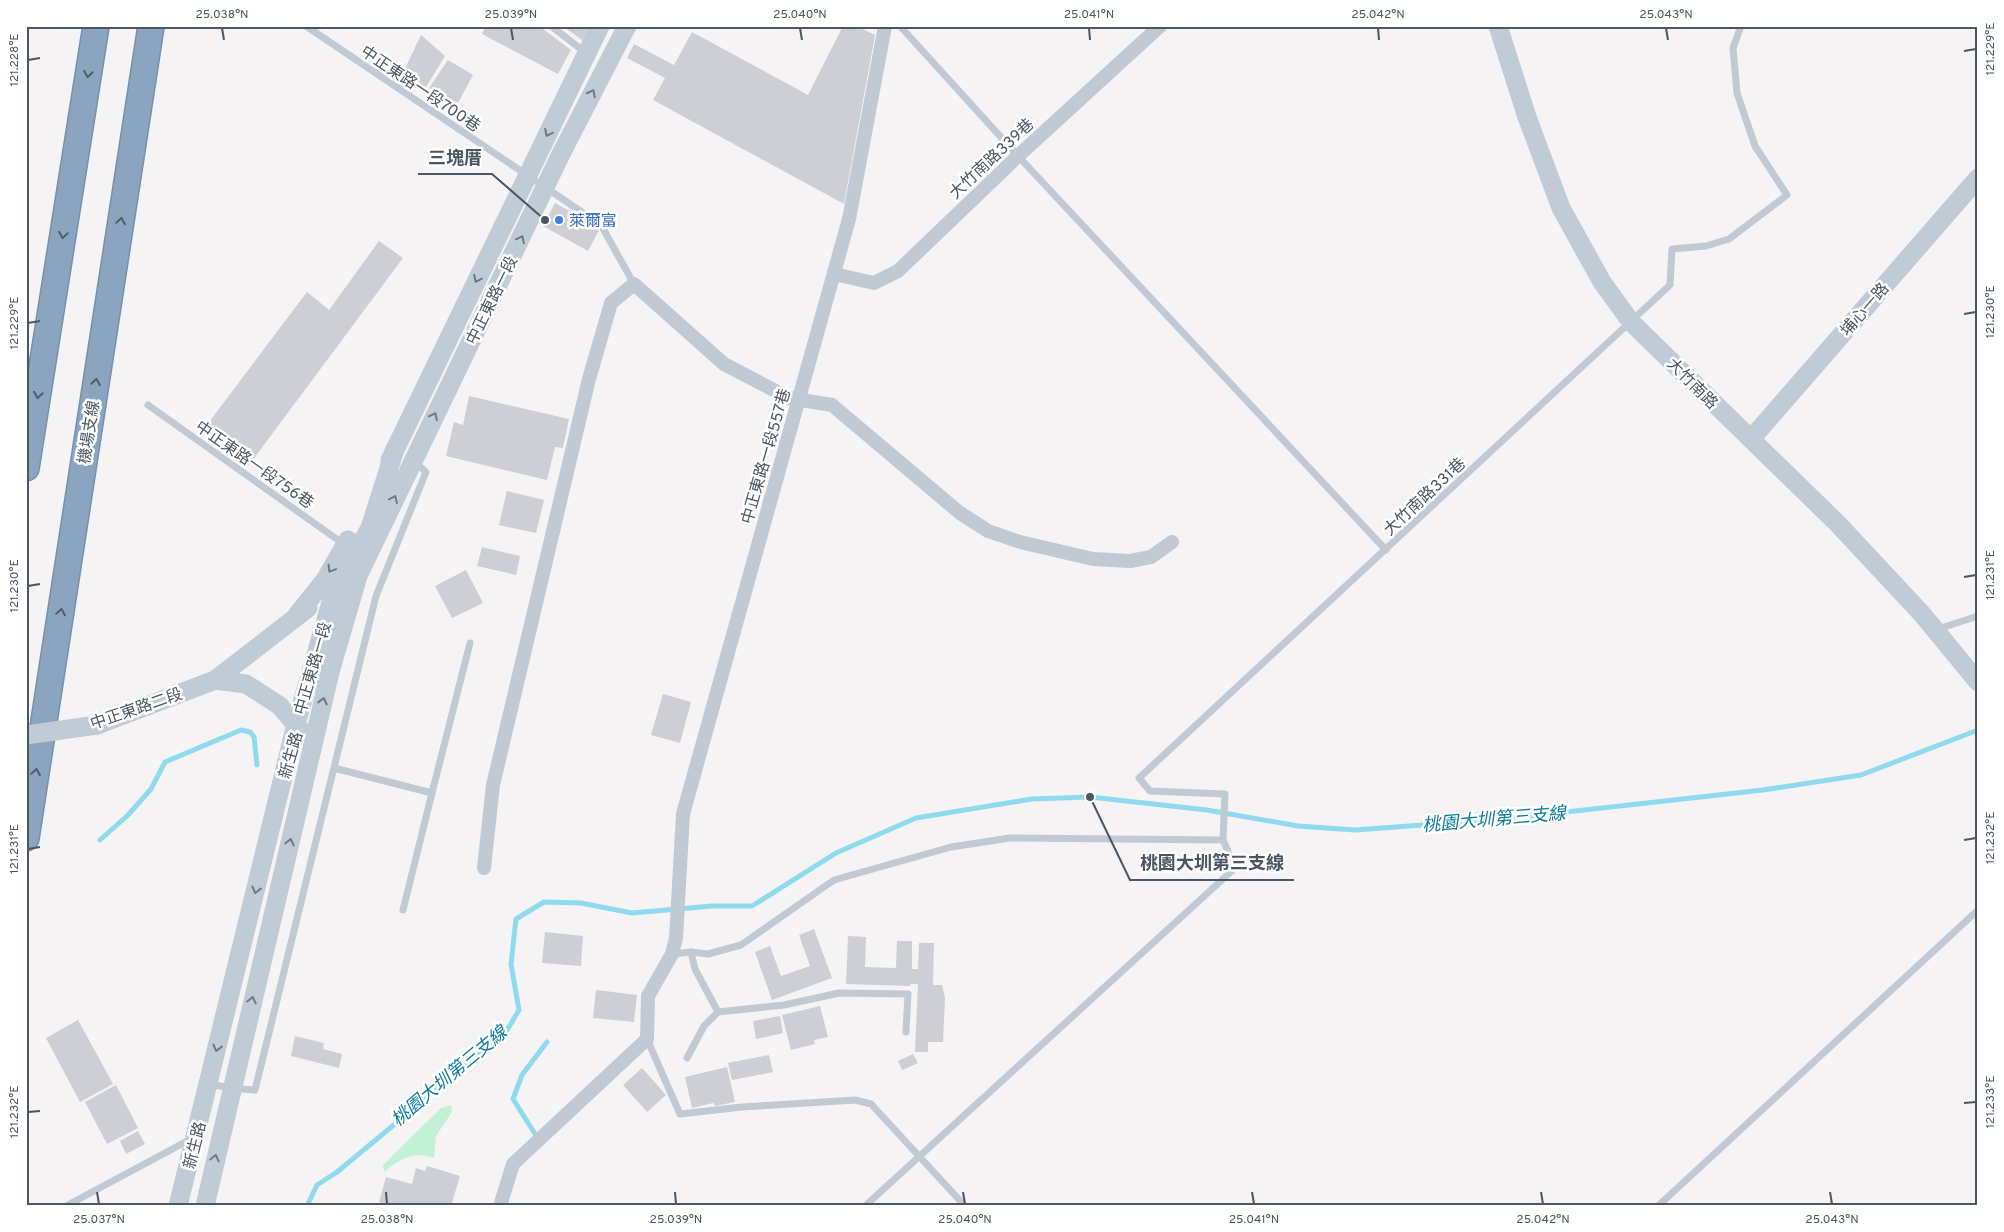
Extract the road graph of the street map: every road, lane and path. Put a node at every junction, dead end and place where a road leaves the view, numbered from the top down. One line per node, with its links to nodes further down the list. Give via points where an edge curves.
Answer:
1 (96, 26): 25 (highway, one-way to 25)
2 (151, 26): 42 (highway, 機場支線, one-way to 2)
3 (306, 26): 14 (lane, 中正東路一段700巷)
4 (551, 26): 12 (lane)
5 (600, 26): 12 (main road, 中正東路一段)
6 (626, 26): 16 (main road, 中正東路一段, one-way to 6)
7 (885, 26): 17 (street, 中正東路一段557巷, via 849,218)
8 (900, 26): 13 (lane)
9 (1160, 26): 13 (street, 大竹南路339巷)
10 (1498, 26): 19 (main road, 大竹南路, via 1561,208 1602,282)
11 (1741, 26): 19 (lane, 大竹南路331巷, via 1733,48 1737,93 1755,146 1787,194 1729,239 1706,246 1672,249 1670,285)
12 (586, 53): 14 (main road, 中正東路一段, one-way to 14)
13 (1018, 156): 17 (street, 大竹南路339巷, via 898,271 874,283); 28 (lane)
14 (527, 176): 16 (lane, 中正東路一段700巷); 23 (main road, 中正東路一段, one-way to 23)
15 (1978, 178): 22 (main road, 埔心一路)
16 (546, 188): 18 (lane, 中正東路一段700巷, via 601,225); 24 (main road, 中正東路一段, one-way to 16)
17 (834, 274): 20 (street, 中正東路一段557巷)
18 (634, 284): 20 (street, via 724,364 789,398); 44 (street, via 611,303 589,379 493,785)
19 (1632, 322): 22 (main road, 大竹南路); 28 (lane, 大竹南路331巷)
20 (799, 399): 26 (street, via 832,405 960,513 988,531 1093,560 1130,561 1151,557); 48 (street, 中正東路一段557巷, via 683,814 676,938)
21 (148, 405): 27 (lane, 中正東路一段756巷)
22 (1751, 439): 33 (main road, 大竹南路, via 1838,524)
23 (395, 449): 27 (main road, 中正東路一段); 30 (main road, 中正東路一段, via 370,528)
24 (412, 460): 29 (main road, 中正東路一段, one-way to 24); 40 (lane, via 426,472 376,596)
25 (26, 468)
26 (1172, 542)
27 (346, 545): 31 (main road, 中正東路一段, one-way to 31, via 325,580)
28 (1386, 550): 43 (lane, 大竹南路331巷, via 1139,778 1150,792 1225,794)
29 (358, 576): 30 (main road, 中正東路一段); 39 (main road, 中正東路一段, one-way to 29)
30 (334, 592): 31 (main road, 中正東路一段); 37 (main road, 中正東路一段)
31 (297, 615): 35 (main road, 中正東路一段)
32 (1978, 616): 33 (lane)
33 (1935, 630): 36 (main road, 大竹南路)
34 (470, 643): 41 (lane)
35 (215, 680): 37 (main road, 中正東路一段, via 246,684 280,706); 38 (main road, 中正東路二段, bridge, via 97,725)
36 (1978, 682)
37 (296, 724): 39 (main road, 新生路); 53 (main road, 新生路, one-way to 53)
38 (26, 735)
39 (312, 748): 54 (main road, 新生路, one-way to 39)
40 (334, 768): 41 (lane); 54 (lane, via 255,1090)
41 (432, 793): 45 (lane)
42 (26, 838)
43 (1223, 840): 47 (lane, via 1010,838 951,847 834,880 741,945 708,954); 56 (lane, via 1234,868)
44 (484, 868)
45 (403, 910)
46 (1978, 910): 63 (lane)
47 (691, 952): 48 (lane); 49 (lane, via 695,969)
48 (672, 954): 51 (street, 中正東路一段557巷, via 648,996)
49 (718, 1012): 50 (lane, via 784,1005 839,993 908,994); 52 (lane, via 704,1026)
50 (906, 1032)
51 (647, 1039): 56 (lane, via 680,1114 855,1100 871,1104); 60 (street, via 513,1164)
52 (687, 1058)
53 (209, 1084): 54 (lane); 55 (main road, 新生路)
54 (231, 1088): 59 (main road, 新生路, one-way to 54)
55 (196, 1136): 57 (lane); 58 (main road, 新生路)
56 (920, 1157): 61 (lane); 62 (lane)
57 (66, 1206)
58 (178, 1206)
59 (205, 1206)
60 (500, 1206)
61 (865, 1206)
62 (965, 1206)
63 (1658, 1206)

